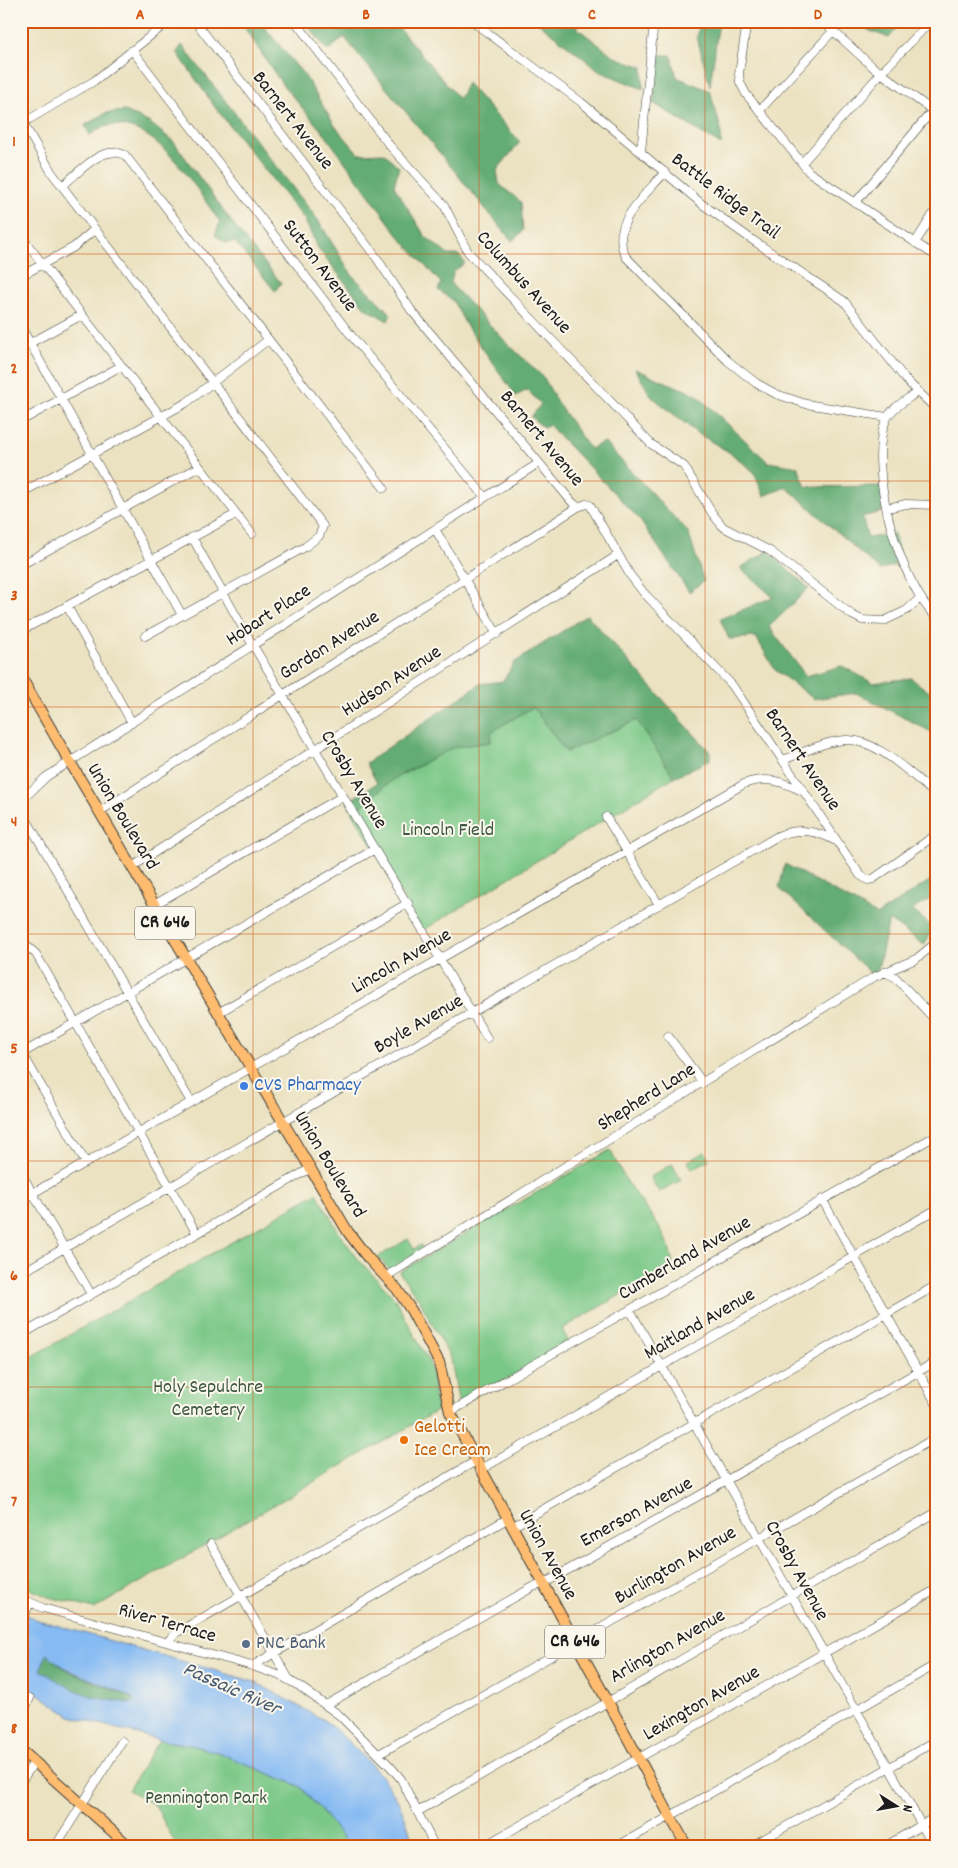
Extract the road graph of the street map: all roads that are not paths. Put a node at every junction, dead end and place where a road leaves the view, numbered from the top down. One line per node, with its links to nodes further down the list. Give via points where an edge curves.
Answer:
1 (169, 21): 10 (street)
2 (195, 21): 41 (street, Barnert Avenue, via 376,257 411,310)
3 (295, 21): 59 (street, Columbus Avenue, via 390,146 444,206 468,252 653,446 684,466 723,527 770,551 852,616 862,620 884,621 907,610)
4 (654, 21): 15 (street)
5 (747, 21): 12 (street, via 740,82)
6 (822, 21): 9 (street)
7 (931, 21): 11 (street)
8 (477, 25): 15 (street, Battle Ridge Trail, via 581,102)
9 (833, 31): 11 (street); 12 (street)
10 (132, 50): 14 (street, via 94,81); 45 (street, Sutton Avenue, via 361,349)
11 (881, 73): 13 (street); 16 (street)
12 (760, 111): 16 (street)
13 (934, 113): 19 (street)
14 (22, 121): 18 (street)
15 (641, 152): 17 (street, Battle Ridge Trail)
16 (802, 163): 19 (street, via 816,178)
17 (665, 172): 34 (street, Battle Ridge Trail, via 750,240 844,301); 38 (street, via 622,226 621,244 631,262 728,361 756,384 806,404)
18 (62, 186): 21 (street); 29 (street, via 106,152 125,155)
19 (854, 203): 23 (street)
20 (937, 208): 23 (street)
21 (95, 229): 25 (street, via 74,247); 33 (street)
22 (21, 236): 25 (street)
23 (915, 243): 24 (street)
24 (937, 257)
25 (43, 264): 26 (street); 27 (street)
26 (21, 276)
27 (82, 315): 30 (street); 32 (street)
28 (21, 327): 30 (street)
29 (268, 340): 33 (street); 43 (street)
30 (30, 344): 31 (street); 35 (street)
31 (21, 348)
32 (121, 366): 35 (street); 37 (street)
33 (213, 382): 37 (street, via 186,403); 58 (street, via 323,526 314,540)
34 (917, 392): 36 (street, Battle Ridge Trail); 38 (street)
35 (61, 399): 39 (street); 40 (street)
36 (937, 410)
37 (160, 416): 40 (street); 42 (street)
38 (887, 417): 48 (street, via 880,464)
39 (21, 420)
40 (92, 454): 44 (street); 49 (street)
41 (539, 463): 45 (street, Hobart Place); 47 (street, Barnert Avenue)
42 (199, 467): 49 (street); 50 (street)
43 (384, 488)
44 (21, 493)
45 (485, 497): 51 (street, Hobart Place)
46 (937, 505): 48 (street, via 906,504)
47 (578, 507): 54 (street, Barnert Avenue, via 590,505); 57 (street, Gordon Avenue)
48 (888, 508): 59 (street, via 907,575)
49 (121, 509): 55 (street); 56 (street)
50 (236, 514): 52 (street); 53 (street)
51 (435, 529): 57 (street); 66 (street, Hobart Place)
52 (252, 534)
53 (192, 537): 55 (street); 58 (street, Crosby Avenue)
54 (618, 556): 64 (street, Hudson Avenue); 71 (street, Barnert Avenue, via 643,592 732,685)
55 (151, 560): 60 (street); 61 (street)
56 (21, 565)
57 (465, 580): 64 (street); 68 (street, Gordon Avenue)
58 (223, 592): 61 (street); 66 (street, Crosby Avenue)
59 (920, 598): 62 (street)
60 (66, 606): 63 (street); 69 (street)
61 (182, 615): 65 (street)
62 (937, 618)
63 (21, 631)
64 (497, 634): 70 (street, Hudson Avenue)
65 (145, 636)
66 (253, 645): 68 (street, Crosby Avenue); 69 (street, Hobart Place)
67 (21, 677): 72 (main road, Union Boulevard / CR 646)
68 (283, 695): 70 (street, Crosby Avenue); 78 (street, Gordon Avenue)
69 (132, 723): 72 (street, Hobart Place)
70 (316, 749): 75 (street, Crosby Avenue); 84 (street, Hudson Avenue)
71 (783, 760): 73 (street, Barnert Avenue); 74 (street, via 840,740 860,741 878,749)
72 (70, 762): 76 (street, Hobart Place, via 46,777); 78 (main road, Union Boulevard / CR 646)
73 (804, 792): 81 (street, Barnert Avenue); 83 (street, Lincoln Avenue, via 773,780 744,784)
74 (937, 795)
75 (343, 796): 82 (street, Crosby Avenue); 86 (street)
76 (21, 801)
77 (21, 810): 93 (street)
78 (99, 812): 84 (main road, Union Boulevard / CR 646)
79 (606, 817): 83 (street)
80 (937, 834): 81 (street, Barnert Avenue, via 873,879 863,878)
81 (838, 842): 87 (street, Boyle Avenue, via 812,831 786,833)
82 (375, 849): 85 (street, Crosby Avenue); 91 (street)
83 (626, 850): 87 (street); 90 (street, Lincoln Avenue)
84 (132, 868): 86 (main road, Union Boulevard / CR 646)
85 (408, 904): 90 (street, Crosby Avenue); 94 (street)
86 (154, 905): 91 (main road, Union Boulevard / CR 646)
87 (659, 905): 95 (street, Boyle Avenue)
88 (21, 941): 97 (street, via 36,954)
89 (937, 942): 92 (street, Shepherd Lane, via 916,959)
90 (440, 958): 95 (street, Crosby Avenue); 101 (street, Lincoln Avenue)
91 (186, 959): 93 (street); 94 (main road, Union Boulevard / CR 646)
92 (884, 972): 96 (street, via 895,977); 102 (street, Shepherd Lane)
93 (128, 993): 97 (street); 103 (street)
94 (218, 1013): 101 (main road, Union Boulevard / CR 646)
95 (472, 1013): 99 (street, Crosby Avenue); 104 (street, Boyle Avenue)
96 (937, 1022)
97 (75, 1023): 100 (street); 105 (street)
98 (668, 1036): 102 (street)
99 (487, 1038)
100 (22, 1053): 107 (street)
101 (251, 1068): 103 (street, Lincoln Avenue); 104 (main road, Union Boulevard / CR 646)
102 (703, 1082): 119 (street, Shepherd Lane)
103 (191, 1102): 105 (street, Lincoln Avenue)
104 (284, 1122): 108 (main road, Union Boulevard / CR 646); 110 (street, Boyle Avenue)
105 (138, 1132): 107 (street, Lincoln Avenue); 110 (street)
106 (937, 1135): 112 (street, Cumberland Avenue)
107 (86, 1163): 111 (street, Lincoln Avenue)
108 (311, 1168): 115 (street); 119 (main road, Union Boulevard / CR 646, via 358,1246)
109 (21, 1173): 111 (street)
110 (170, 1188): 115 (street); 116 (street, Boyle Avenue)
111 (33, 1193): 113 (street, Lincoln Avenue); 116 (street)
112 (822, 1199): 117 (street); 122 (street, Cumberland Avenue)
113 (21, 1200)
114 (937, 1209): 117 (street, Maitland Avenue)
115 (196, 1234): 121 (street)
116 (65, 1248): 118 (street, Boyle Avenue); 121 (street)
117 (853, 1257): 123 (street); 126 (street, Maitland Avenue)
118 (21, 1274)
119 (385, 1276): 129 (main road, Union Boulevard / CR 646, via 405,1301 439,1362)
120 (937, 1285): 123 (street)
121 (91, 1294): 124 (street)
122 (630, 1310): 126 (street, Crosby Avenue); 129 (street, Cumberland Avenue)
123 (885, 1315): 127 (street); 130 (street)
124 (21, 1335)
125 (937, 1361): 127 (street, Emerson Avenue)
126 (661, 1366): 130 (street, Crosby Avenue); 132 (street, Maitland Avenue)
127 (918, 1372): 128 (street); 133 (street, Emerson Avenue)
128 (937, 1405)
129 (450, 1412): 132 (main road, Union Avenue / CR 646)
130 (694, 1424): 133 (street, Crosby Avenue); 135 (street)
131 (937, 1437): 136 (street, Burlington Avenue)
132 (478, 1465): 135 (main road, Union Avenue / CR 646); 140 (street, Maitland Avenue)
133 (726, 1481): 136 (street, Crosby Avenue); 138 (street, Emerson Avenue)
134 (937, 1512): 141 (street, Arlington Avenue)
135 (510, 1523): 138 (main road, Union Avenue / CR 646); 147 (street)
136 (758, 1538): 141 (street, Crosby Avenue); 146 (street, Burlington Avenue)
137 (211, 1544): 140 (street)
138 (543, 1584): 146 (main road, Union Avenue / CR 646); 154 (street, Emerson Avenue)
139 (937, 1589): 148 (street, Lexington Avenue)
140 (241, 1596): 145 (street, Maitland Avenue, via 176,1633); 147 (street)
141 (791, 1596): 148 (street, Crosby Avenue); 153 (street, Arlington Avenue)
142 (21, 1598): 143 (street, River Terrace)
143 (29, 1606): 144 (street); 145 (street, River Terrace)
144 (21, 1622)
145 (168, 1641): 150 (street, River Terrace)
146 (575, 1642): 153 (main road, Union Avenue / CR 646); 160 (street, Burlington Avenue)
147 (274, 1653): 150 (street); 151 (street)
148 (824, 1653): 155 (street, Crosby Avenue); 161 (street, Lexington Avenue)
149 (937, 1664): 155 (street)
150 (252, 1666): 151 (street, River Terrace)
151 (290, 1681): 154 (street)
152 (30, 1698): 156 (street)
153 (607, 1701): 161 (main road, Union Avenue / CR 646); 166 (street, Arlington Avenue)
154 (326, 1705): 160 (street)
155 (856, 1710): 163 (street, Crosby Avenue); 167 (street)
156 (21, 1717)
157 (937, 1740): 163 (street)
158 (122, 1741): 165 (street)
159 (21, 1750): 162 (main road)
160 (379, 1754): 166 (street, via 401,1779)
161 (639, 1758): 167 (main road, Union Avenue / CR 646); 173 (street, Lexington Avenue)
162 (34, 1762): 164 (street); 165 (main road)
163 (889, 1768): 169 (street, Crosby Avenue); 176 (street)
164 (21, 1782)
165 (82, 1804): 170 (street); 171 (main road)
166 (417, 1812): 172 (street)
167 (670, 1816): 174 (street); 175 (main road, Union Avenue / CR 646)
168 (937, 1816): 169 (street)
169 (921, 1824): 177 (street); 178 (street, Crosby Avenue)
170 (55, 1847)
171 (130, 1847)
172 (435, 1847)
173 (482, 1847)
174 (616, 1847)
175 (687, 1847)
176 (750, 1847)
177 (884, 1847)
178 (934, 1847)

